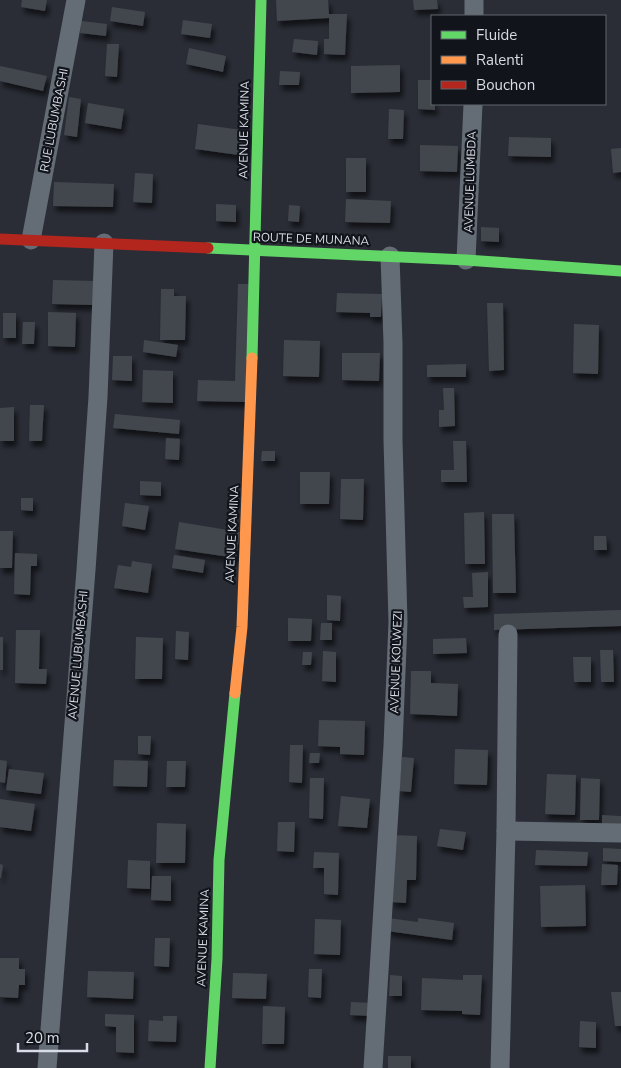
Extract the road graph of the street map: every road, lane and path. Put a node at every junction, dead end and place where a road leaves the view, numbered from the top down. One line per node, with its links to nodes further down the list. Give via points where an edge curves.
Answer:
1 (76, 0): 7 (street, RUE LUBUMBASHI)
2 (262, 0): 9 (street, AVENUE KAMINA)
3 (474, 0): 4 (street)
4 (474, 15)
5 (473, 105): 11 (street, AVENUE LUMBDA)
6 (0, 239): 7 (street, ROUTE DE MUNANA)
7 (31, 240): 8 (street, ROUTE DE MUNANA)
8 (104, 243): 9 (street, ROUTE DE MUNANA); 16 (street, AVENUE LUBUMBASHI, via 98,397)
9 (256, 251): 10 (street, ROUTE DE MUNANA); 17 (street, AVENUE KAMINA, via 242,627 220,860)
10 (390, 256): 11 (street, ROUTE DE MUNANA); 18 (street, AVENUE KOLWEZI, via 398,622)
11 (466, 260): 12 (street, ROUTE DE MUNANA)
12 (621, 271)
13 (508, 634): 14 (street)
14 (506, 831): 15 (street); 19 (street)
15 (621, 833)
16 (47, 1068)
17 (210, 1068)
18 (373, 1068)
19 (500, 1068)

